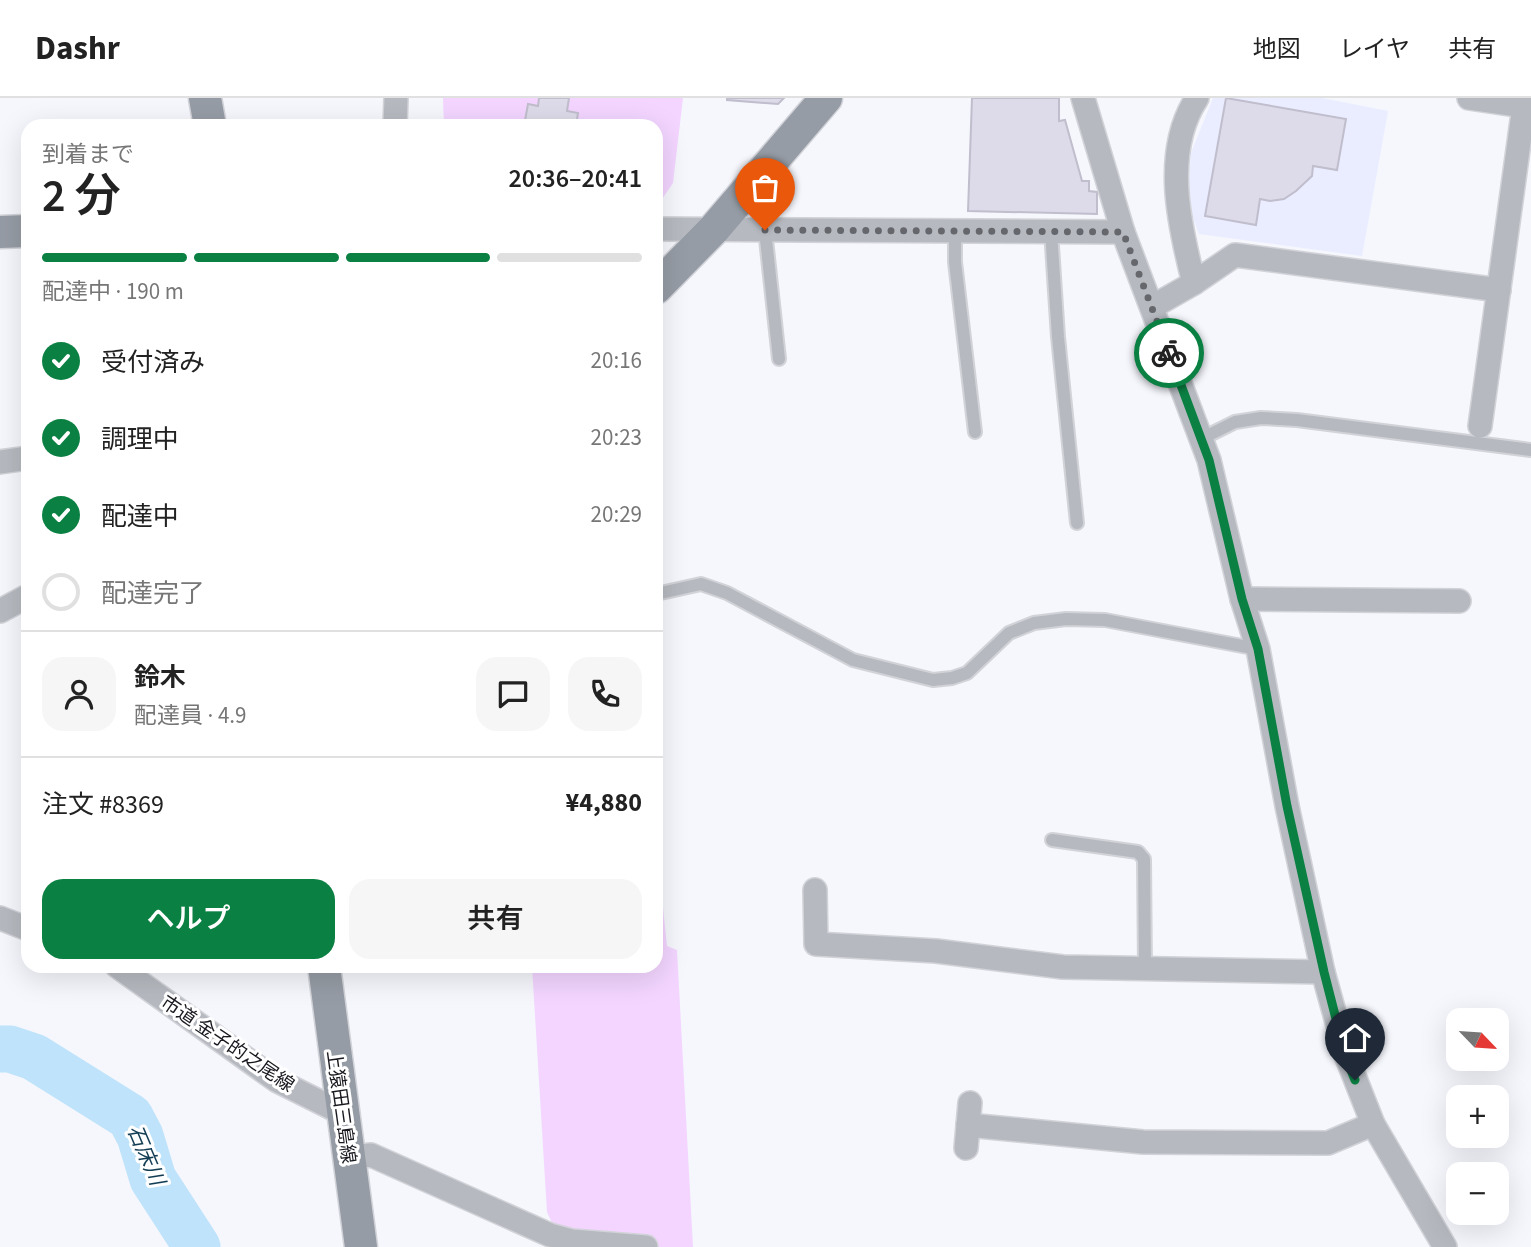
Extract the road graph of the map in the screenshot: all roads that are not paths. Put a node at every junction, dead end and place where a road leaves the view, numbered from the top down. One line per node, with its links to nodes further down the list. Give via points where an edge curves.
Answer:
1 (205, 98): 8 (main road)
2 (396, 98): 9 (street)
3 (826, 98): 11 (main road)
4 (1083, 98): 17 (street)
5 (1197, 98): 19 (street, via 1187,113 1176,153 1181,234)
6 (1475, 98): 7 (street)
7 (1527, 107): 20 (street)
8 (208, 119)
9 (395, 119)
10 (663, 229): 11 (street)
11 (714, 229): 12 (street); 18 (main road)
12 (765, 230): 14 (street); 22 (lane)
13 (21, 231): 15 (main road)
14 (955, 231): 16 (street); 24 (lane)
15 (0, 232)
16 (1051, 232): 17 (street); 29 (lane)
17 (1123, 232): 21 (street)
18 (663, 281)
19 (1194, 283): 20 (street, via 1236,255); 21 (street)
20 (1499, 290): 23 (street)
21 (1152, 307): 25 (street)
22 (779, 359)
23 (1480, 426)
24 (975, 432)
25 (1201, 439): 26 (lane, via 1235,422 1261,418); 31 (street)
26 (1531, 450)
27 (21, 459): 28 (street)
28 (0, 462)
29 (1077, 523)
30 (663, 592): 35 (lane, via 701,584 727,593 853,660 933,680 967,673 1009,633 1034,623 1066,619 1105,620)
31 (1242, 599): 33 (street); 35 (street)
32 (21, 600): 34 (street)
33 (1459, 601)
34 (0, 611)
35 (1258, 649): 41 (street)
36 (1052, 840): 40 (lane, via 1138,852 1144,859)
37 (815, 890): 40 (street, via 816,944 936,951 1063,967)
38 (0, 918): 39 (street)
39 (21, 926)
40 (1145, 969): 41 (street)
41 (1324, 972): 45 (street, via 1346,1058)
42 (127, 973): 44 (street, 市道 金子的之尾線, via 276,1080)
43 (325, 973): 44 (main road, 上猿田三島線)
44 (342, 1113): 47 (main road, 上猿田三島線)
45 (1373, 1124): 46 (street, via 1328,1143 1143,1142); 50 (street)
46 (968, 1125)
47 (349, 1157): 48 (main road, 上猿田三島線); 49 (street, via 371,1155 550,1235)
48 (360, 1247)
49 (646, 1247)
50 (1445, 1247)

